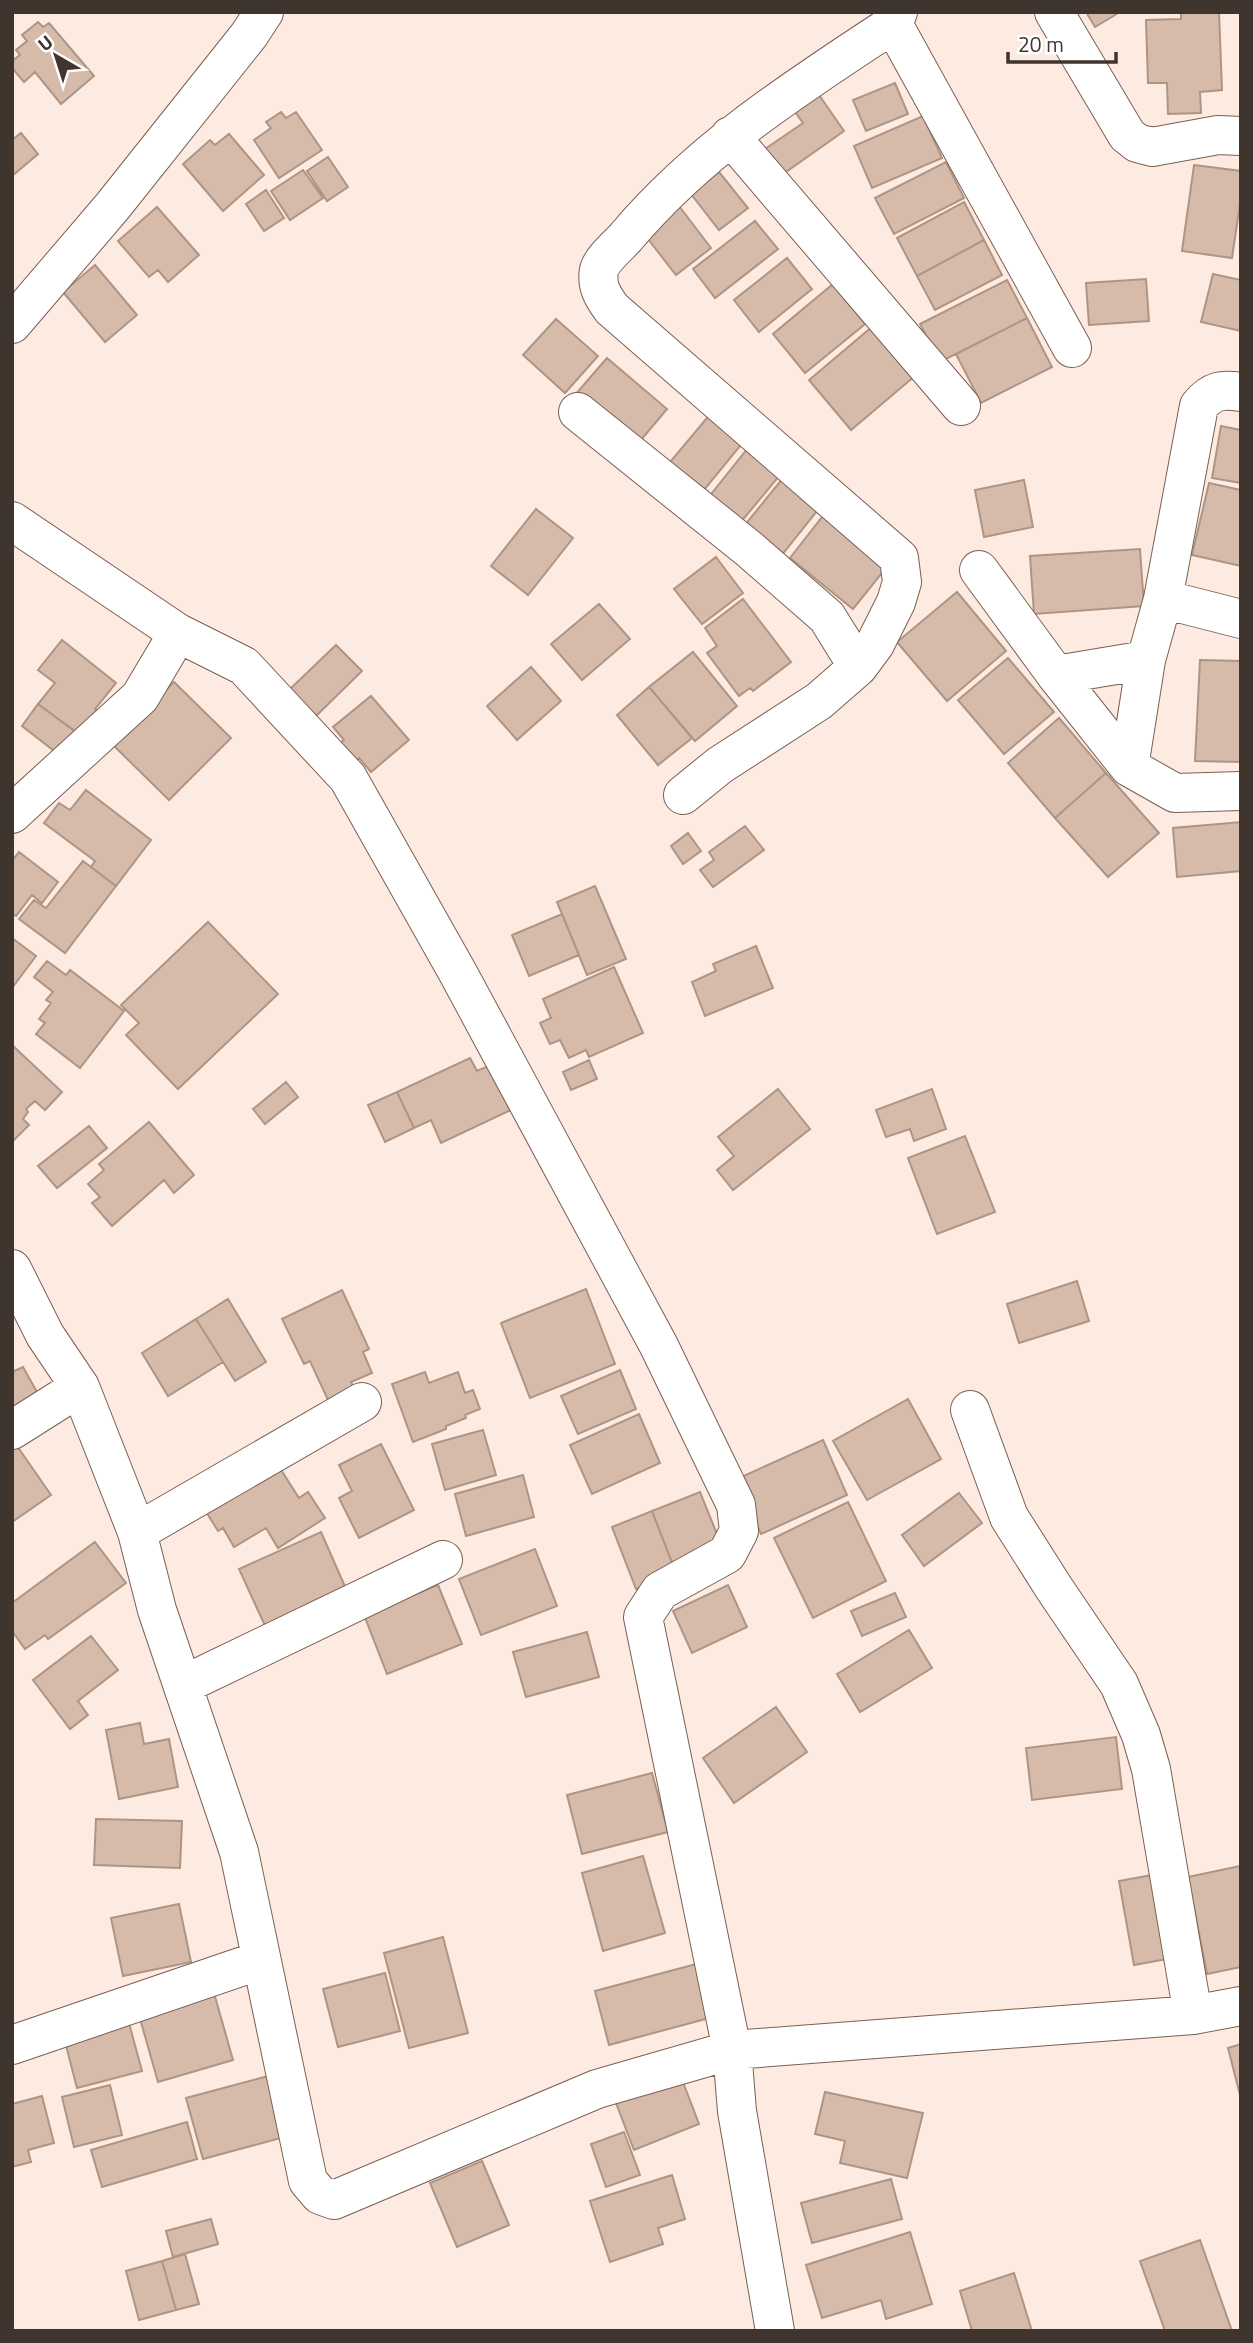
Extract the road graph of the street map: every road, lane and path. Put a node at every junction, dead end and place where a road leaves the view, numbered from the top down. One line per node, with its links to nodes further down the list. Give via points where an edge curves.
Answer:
1 (264, 12): 6 (street, via 112,207)
2 (1054, 12): 5 (street, via 1127,135 1137,143 1152,147 1218,135)
3 (895, 18): 4 (street); 7 (street)
4 (730, 136): 9 (street); 17 (street, via 645,215 600,267 598,285 612,309 899,558 902,582 896,602)
5 (1241, 136)
6 (12, 324)
7 (1072, 348)
8 (1241, 392): 13 (street, via 1219,389 1199,406)
9 (961, 406)
10 (578, 412): 17 (street, via 827,617)
11 (12, 521): 15 (street)
12 (979, 570): 18 (street)
13 (1163, 599): 14 (street); 16 (street)
14 (1241, 619)
15 (178, 633): 22 (street, via 140,697); 35 (street, via 244,666 348,778 639,1309 736,1505 739,1531 727,1554 660,1591 643,1617)
16 (1146, 660): 18 (street); 19 (street)
17 (858, 667): 21 (street, via 819,701 720,765)
18 (1056, 675): 19 (street)
19 (1129, 767): 20 (street, via 1175,793)
20 (1241, 791)
21 (683, 795)
22 (12, 814)
23 (12, 1269): 24 (street, via 44,1335)
24 (80, 1387): 27 (street); 28 (street)
25 (362, 1402): 28 (street)
26 (970, 1410): 33 (street, via 1009,1517 1119,1684 1141,1735 1151,1769)
27 (12, 1430)
28 (138, 1532): 30 (street, via 157,1610)
29 (443, 1560): 30 (street)
30 (183, 1685): 31 (street, via 239,1852)
31 (261, 1960): 34 (street); 35 (street, via 308,2181 320,2195 334,2200 597,2089)
32 (1241, 2006): 33 (street)
33 (1193, 2015): 35 (street)
34 (12, 2045)
35 (732, 2050): 36 (street, via 737,2111)
36 (775, 2331)

